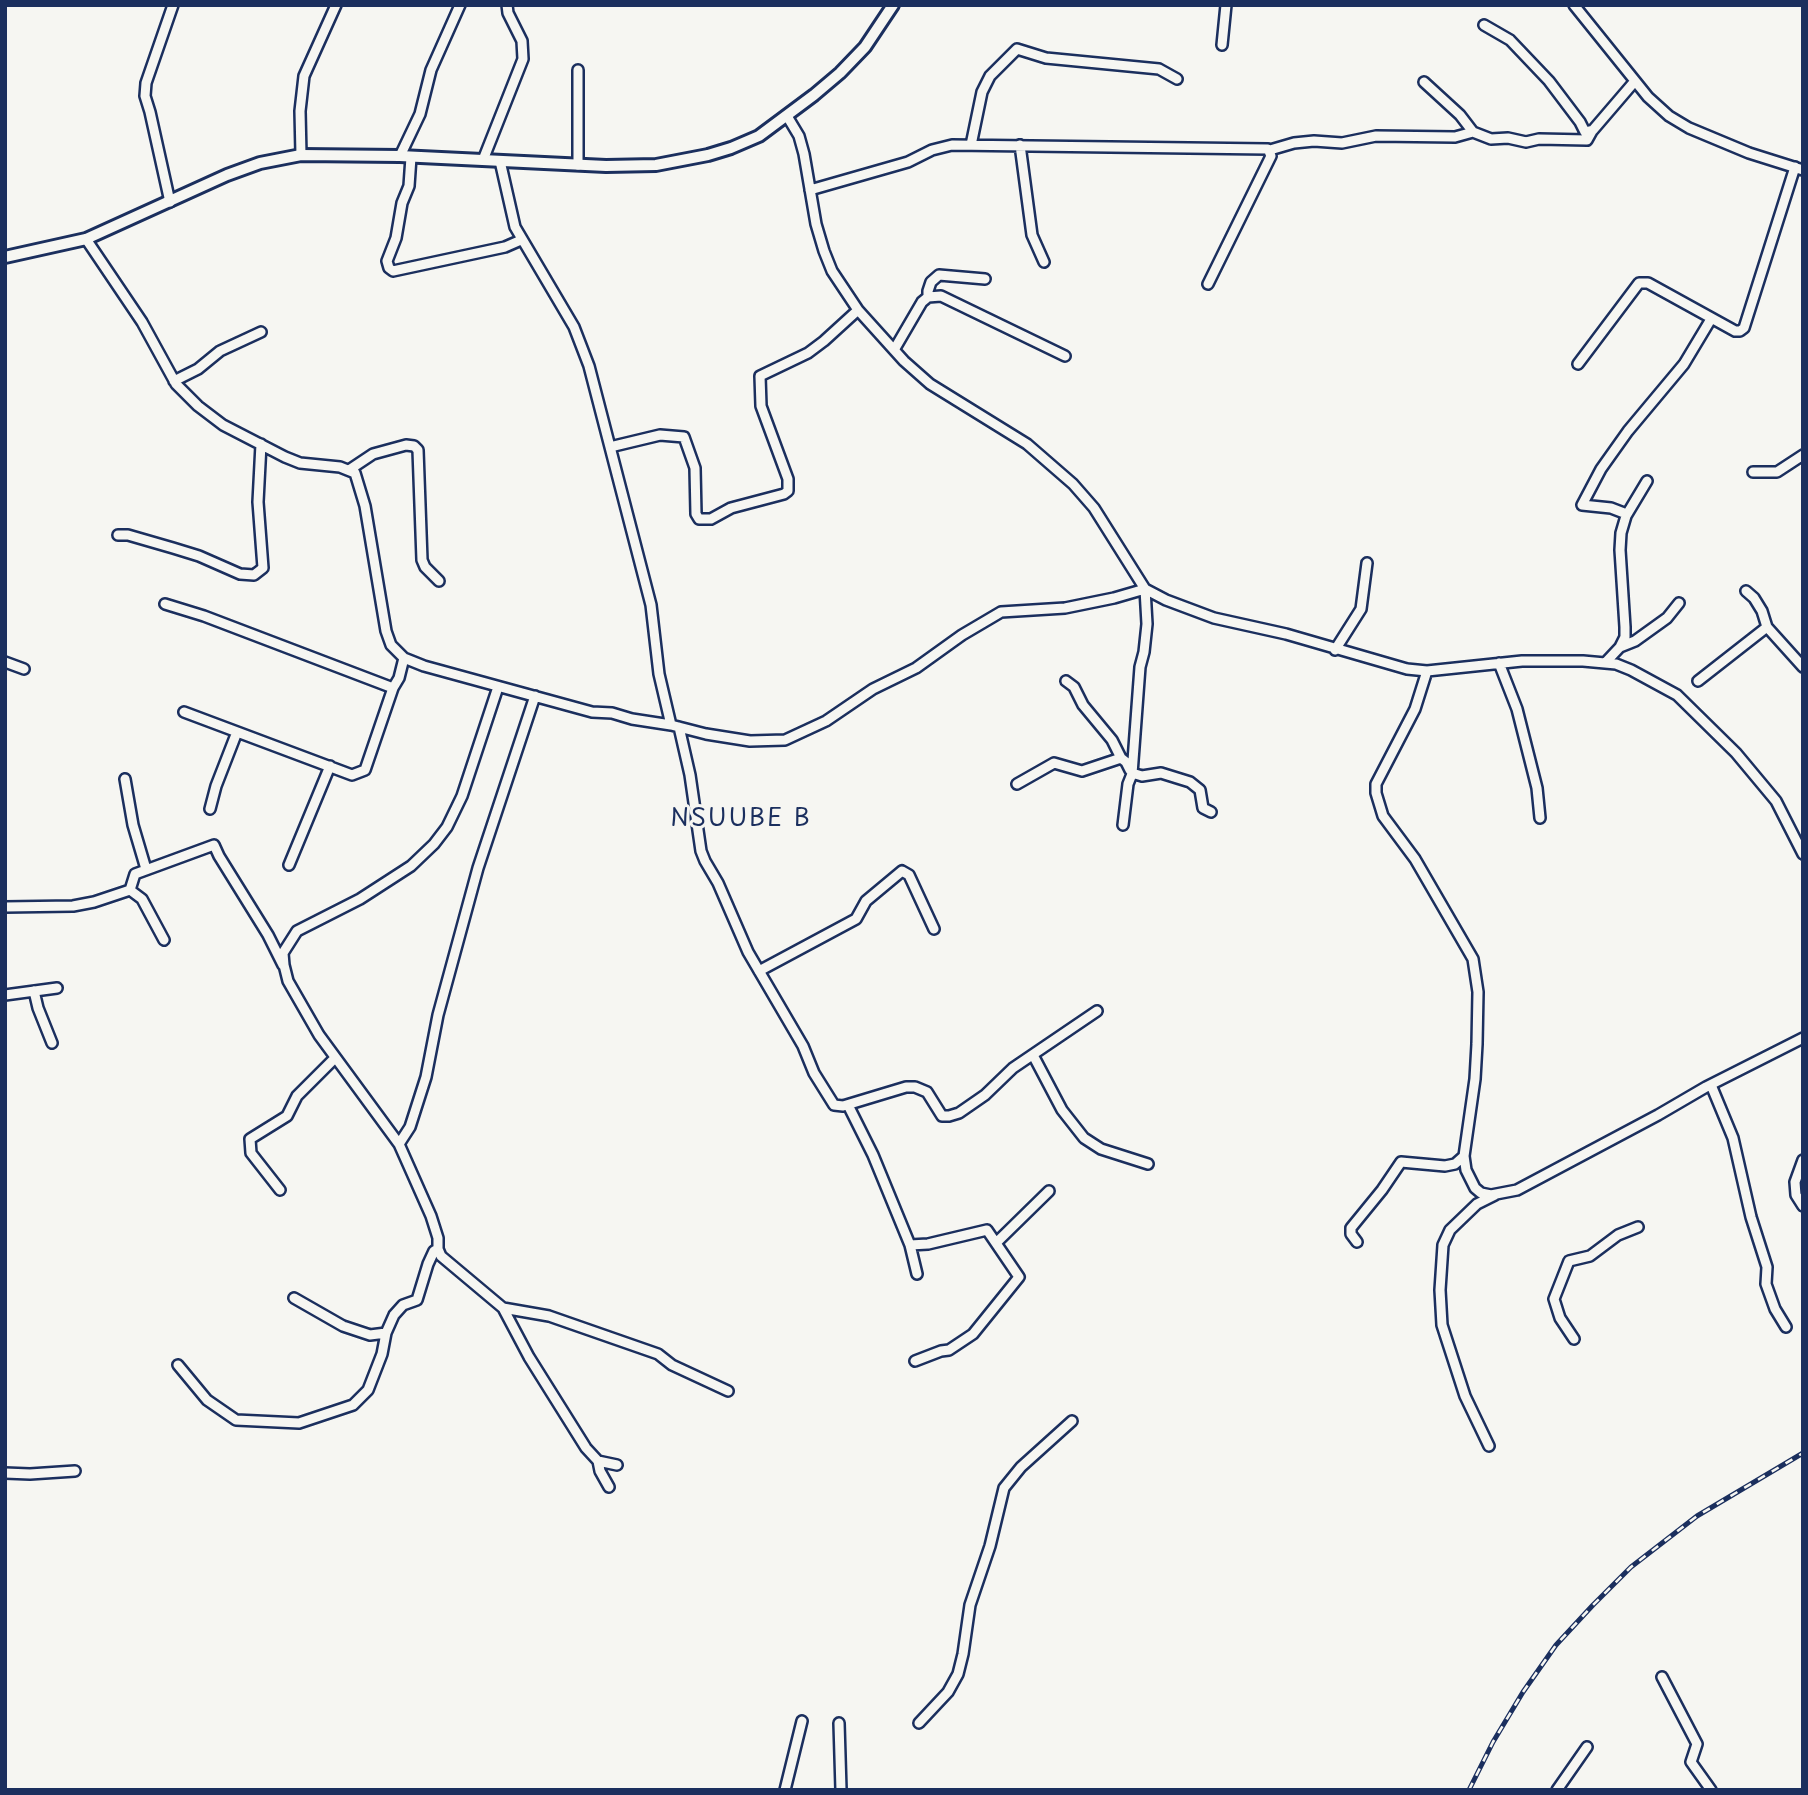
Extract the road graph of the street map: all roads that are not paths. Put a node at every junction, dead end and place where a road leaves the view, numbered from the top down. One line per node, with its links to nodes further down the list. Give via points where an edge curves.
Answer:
1 (173, 5): 27 (street, via 145,96)
2 (336, 5): 20 (street, via 304,76)
3 (460, 5): 21 (street, via 432,70)
4 (507, 5): 22 (street, via 522,41 523,59)
5 (893, 5): 14 (street, via 865,47)
6 (1226, 5): 9 (street)
7 (1574, 5): 12 (street)
8 (1484, 25): 15 (street, via 1510,40 1549,81 1583,130)
9 (1222, 45)
10 (578, 70): 24 (street)
11 (1177, 79): 17 (street, via 1159,69 1046,58 1017,49 990,76 982,92)
12 (1635, 81): 15 (street); 25 (street, via 1669,116 1689,128)
13 (1424, 82): 16 (street)
14 (787, 117): 24 (street, via 759,136 708,155 656,165); 26 (street, via 802,145)
15 (1592, 131): 16 (street, via 1587,140 1526,142 1491,139)
16 (1473, 132): 19 (street, via 1455,137 1314,141)
17 (971, 145): 18 (street); 26 (street, via 942,146 908,162)
18 (1020, 145): 19 (street); 31 (street, via 1032,235)
19 (1270, 150): 33 (street)
20 (302, 155): 21 (street); 27 (street, via 260,163)
21 (406, 156): 22 (street); 29 (street, via 409,186 388,268 393,271)
22 (483, 160): 23 (street)
23 (500, 161): 24 (street); 29 (street)
24 (578, 165)
25 (1799, 168): 36 (street, via 1747,323 1735,331)
26 (810, 190): 35 (street, via 824,251)
27 (170, 202): 28 (street)
28 (86, 239): 30 (street); 41 (street)
29 (521, 240): 43 (street, via 582,346)
30 (5, 257)
31 (1044, 262)
32 (985, 279): 34 (street, via 939,275 931,282)
33 (1208, 284)
34 (928, 297): 38 (street); 39 (street, via 949,298)
35 (858, 310): 38 (street); 43 (street, via 808,353 760,376 761,406 788,480 784,494 699,519 695,468 684,437 660,435)
36 (1712, 319): 40 (street, via 1648,283 1639,283); 48 (street, via 1684,364 1601,469 1582,505 1611,508)
37 (261, 332): 41 (street, via 220,351)
38 (894, 350): 52 (street, via 930,384 1027,444 1073,484 1094,508)
39 (1065, 356)
40 (1578, 364)
41 (174, 381): 42 (street, via 215,419)
42 (261, 444): 45 (street, via 300,464); 49 (street, via 258,502 263,568 254,575 240,574 199,555)
43 (610, 447): 72 (street, via 651,605 659,674)
44 (1803, 455): 46 (street, via 1777,472)
45 (349, 470): 51 (street, via 373,454 407,445 418,450 422,560); 59 (street, via 358,478 365,506 386,631 391,645)
46 (1753, 472)
47 (1647, 481): 48 (street)
48 (1626, 516): 57 (street, via 1621,533 1625,637)
49 (118, 535)
50 (1367, 563): 58 (street, via 1361,609)
51 (439, 581)
52 (1145, 589): 58 (street, via 1214,618); 72 (street, via 1065,608 1002,612 916,668 785,740 750,741); 76 (street, via 1147,624)
53 (1746, 591): 56 (street, via 1762,611)
54 (1679, 603): 57 (street, via 1667,618)
55 (165, 604): 69 (street)
56 (1767, 627): 63 (street); 67 (street)
57 (1620, 647): 62 (street)
58 (1335, 650): 65 (street)
59 (404, 658): 68 (street); 69 (street)
60 (5, 662): 64 (street)
61 (1499, 663): 62 (street); 65 (street); 81 (street, via 1517,709)
62 (1605, 663): 83 (street, via 1630,670 1677,695 1716,732 1776,801)
63 (1803, 667)
64 (24, 670)
65 (1427, 671): 103 (street, via 1415,709 1376,784 1376,793 1384,816 1415,859 1473,959 1477,1044)
66 (1066, 681): 74 (street)
67 (1698, 681)
68 (498, 687): 70 (street); 90 (street, via 447,827 411,866 297,931 283,953)
69 (393, 688): 75 (street, via 365,770 352,775)
70 (535, 696): 72 (street, via 592,712); 102 (street, via 478,868 426,1077 410,1127)
71 (184, 712): 73 (street)
72 (675, 726): 91 (street, via 690,775 701,851)
73 (237, 732): 75 (street); 79 (street)
74 (1121, 758): 76 (street); 78 (street, via 1082,771 1054,763)
75 (330, 766): 84 (street)
76 (1132, 774): 80 (street, via 1161,773 1190,782 1200,790 1203,808); 82 (street)
77 (125, 779): 85 (street)
78 (1017, 784)
79 (210, 809)
80 (1210, 812)
81 (1540, 818)
82 (1123, 825)
83 (1803, 854)
84 (289, 865)
85 (146, 869): 86 (street, via 135,874); 90 (street, via 214,845)
86 (130, 890): 87 (street, via 72,906); 89 (street, via 142,899)
87 (5, 907)
88 (934, 929): 91 (street, via 909,875 900,872 866,901 856,919)
89 (164, 940)
90 (284, 965): 99 (street, via 288,981)
91 (759, 971): 101 (street, via 831,1102)
92 (57, 988): 93 (street)
93 (34, 991): 94 (street); 97 (street)
94 (5, 995)
95 (1097, 1011): 98 (street)
96 (1803, 1038): 100 (street)
97 (51, 1043)
98 (1033, 1055): 101 (street, via 973,1104 949,1116 942,1116 928,1092 915,1087); 105 (street, via 1062,1110 1084,1138 1101,1149)
99 (335, 1058): 102 (street); 106 (street, via 297,1096 288,1115 250,1139 251,1153)
100 (1711, 1084): 108 (street, via 1559,1170); 118 (street, via 1733,1138 1774,1309)
101 (848, 1105): 113 (street)
102 (399, 1144): 114 (street, via 431,1216)
103 (1464, 1156): 108 (street, via 1475,1188); 112 (street, via 1445,1166 1401,1162 1351,1228)
104 (1803, 1160): 109 (street, via 1795,1182)
105 (1148, 1164)
106 (280, 1190)
107 (1049, 1191): 111 (street)
108 (1497, 1194): 125 (street, via 1477,1204 1450,1230 1443,1245 1440,1290 1445,1334 1465,1396)
109 (1803, 1206)
110 (1638, 1227): 120 (street, via 1590,1256 1569,1261 1554,1299)
111 (997, 1242): 113 (street, via 987,1230); 121 (street, via 1019,1277 973,1334 949,1350)
112 (1357, 1242)
113 (910, 1245): 115 (street)
114 (438, 1249): 117 (street, via 451,1266); 119 (street, via 430,1258 417,1300 403,1305)
115 (917, 1274)
116 (294, 1298): 119 (street, via 344,1326 370,1335)
117 (503, 1308): 123 (street, via 550,1316 658,1354); 126 (street, via 528,1357)
118 (1786, 1327)
119 (386, 1333): 122 (street, via 364,1395 353,1405 299,1423 236,1420 207,1400)
120 (1574, 1339)
121 (915, 1361)
122 (178, 1365)
123 (728, 1391)
124 (1072, 1421): 134 (street, via 1004,1488 970,1605 958,1674)
125 (1489, 1446)
126 (598, 1461): 127 (street); 130 (street)
127 (617, 1465)
128 (75, 1471): 129 (street)
129 (5, 1473)
130 (609, 1487)
131 (1662, 1677): 139 (street, via 1698,1744 1691,1762)
132 (802, 1721): 136 (street)
133 (839, 1723): 137 (street)
134 (919, 1723)
135 (1587, 1747): 138 (street)
136 (785, 1790)
137 (841, 1790)
138 (1557, 1790)
139 (1711, 1790)

